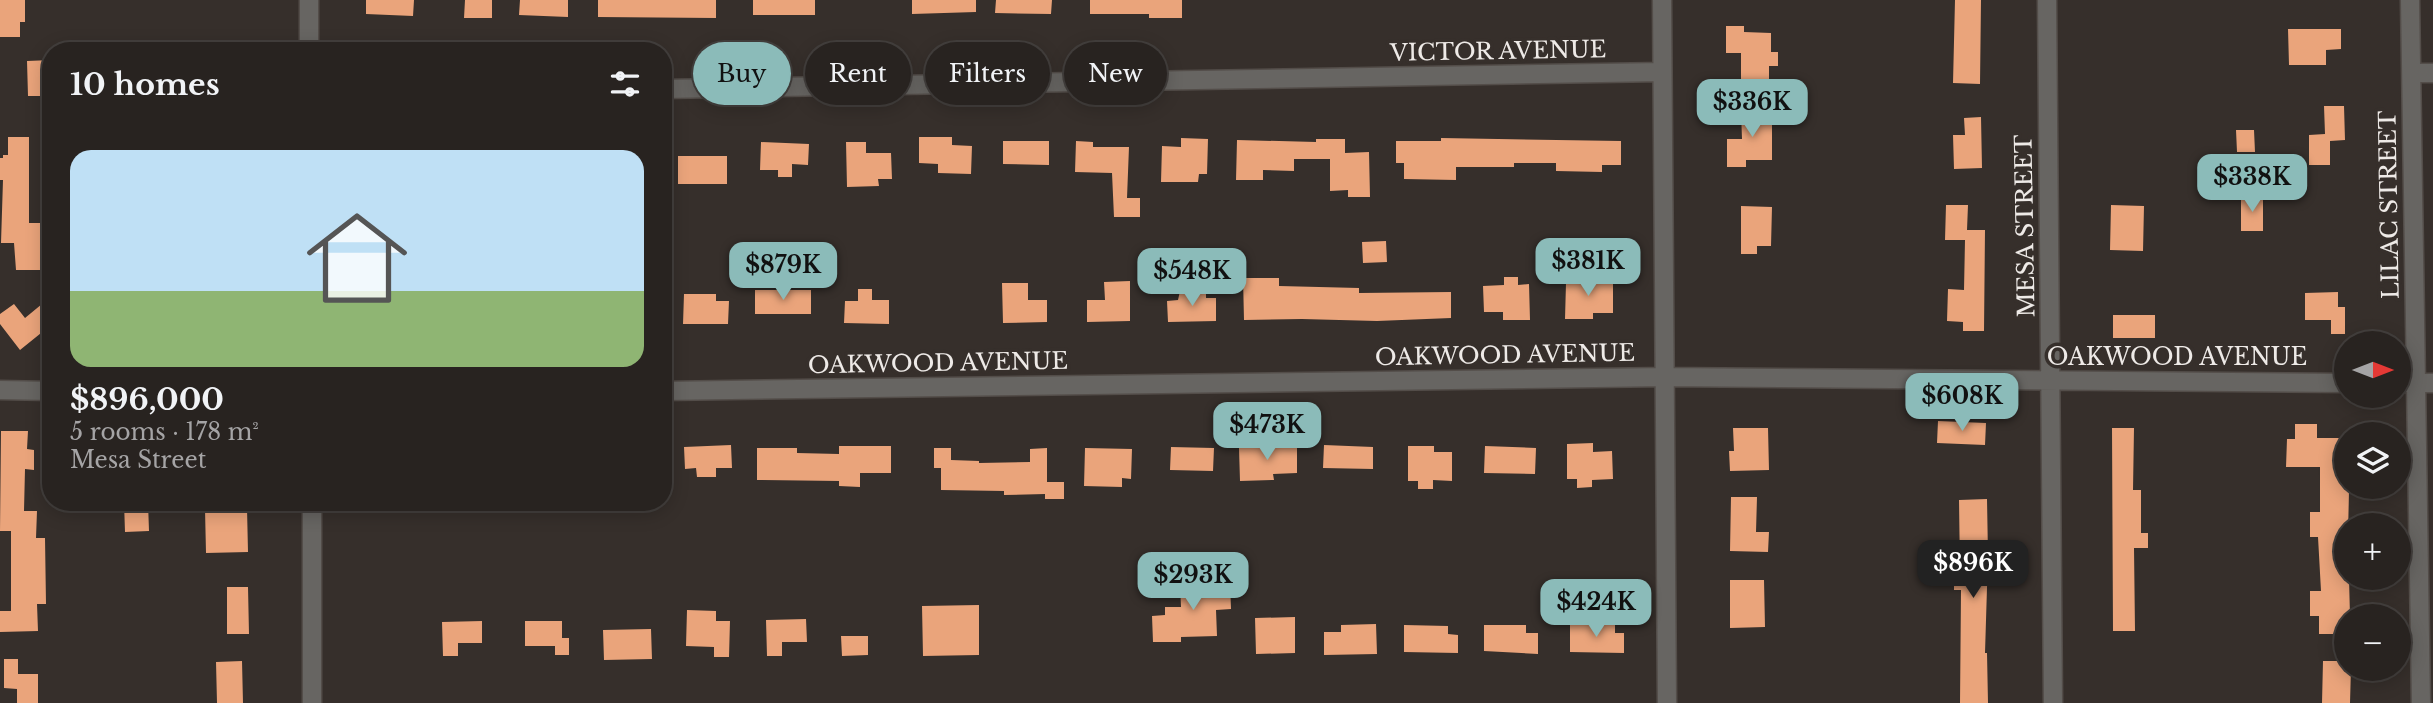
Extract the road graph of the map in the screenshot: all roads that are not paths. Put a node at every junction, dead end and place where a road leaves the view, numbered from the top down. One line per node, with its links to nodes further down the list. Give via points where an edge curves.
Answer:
1 (309, 0): 5 (street)
2 (1662, 0): 6 (street)
3 (2047, 0): 11 (street, MESA STREET)
4 (2410, 0): 7 (street, LILAC STREET)
5 (309, 42)
6 (1662, 72): 9 (street, VICTOR AVENUE); 10 (street)
7 (2412, 73): 8 (street); 13 (street, LILAC STREET)
8 (2433, 73)
9 (672, 89)
10 (1665, 377): 11 (street, OAKWOOD AVENUE); 16 (street, OAKWOOD AVENUE); 19 (street)
11 (2051, 381): 12 (street, OAKWOOD AVENUE); 20 (street, MESA STREET)
12 (2334, 383)
13 (2416, 383): 21 (street, LILAC STREET)
14 (0, 390): 15 (street)
15 (42, 391)
16 (672, 391)
17 (312, 511): 18 (street)
18 (312, 703)
19 (1667, 703)
20 (2053, 703)
21 (2420, 703)

